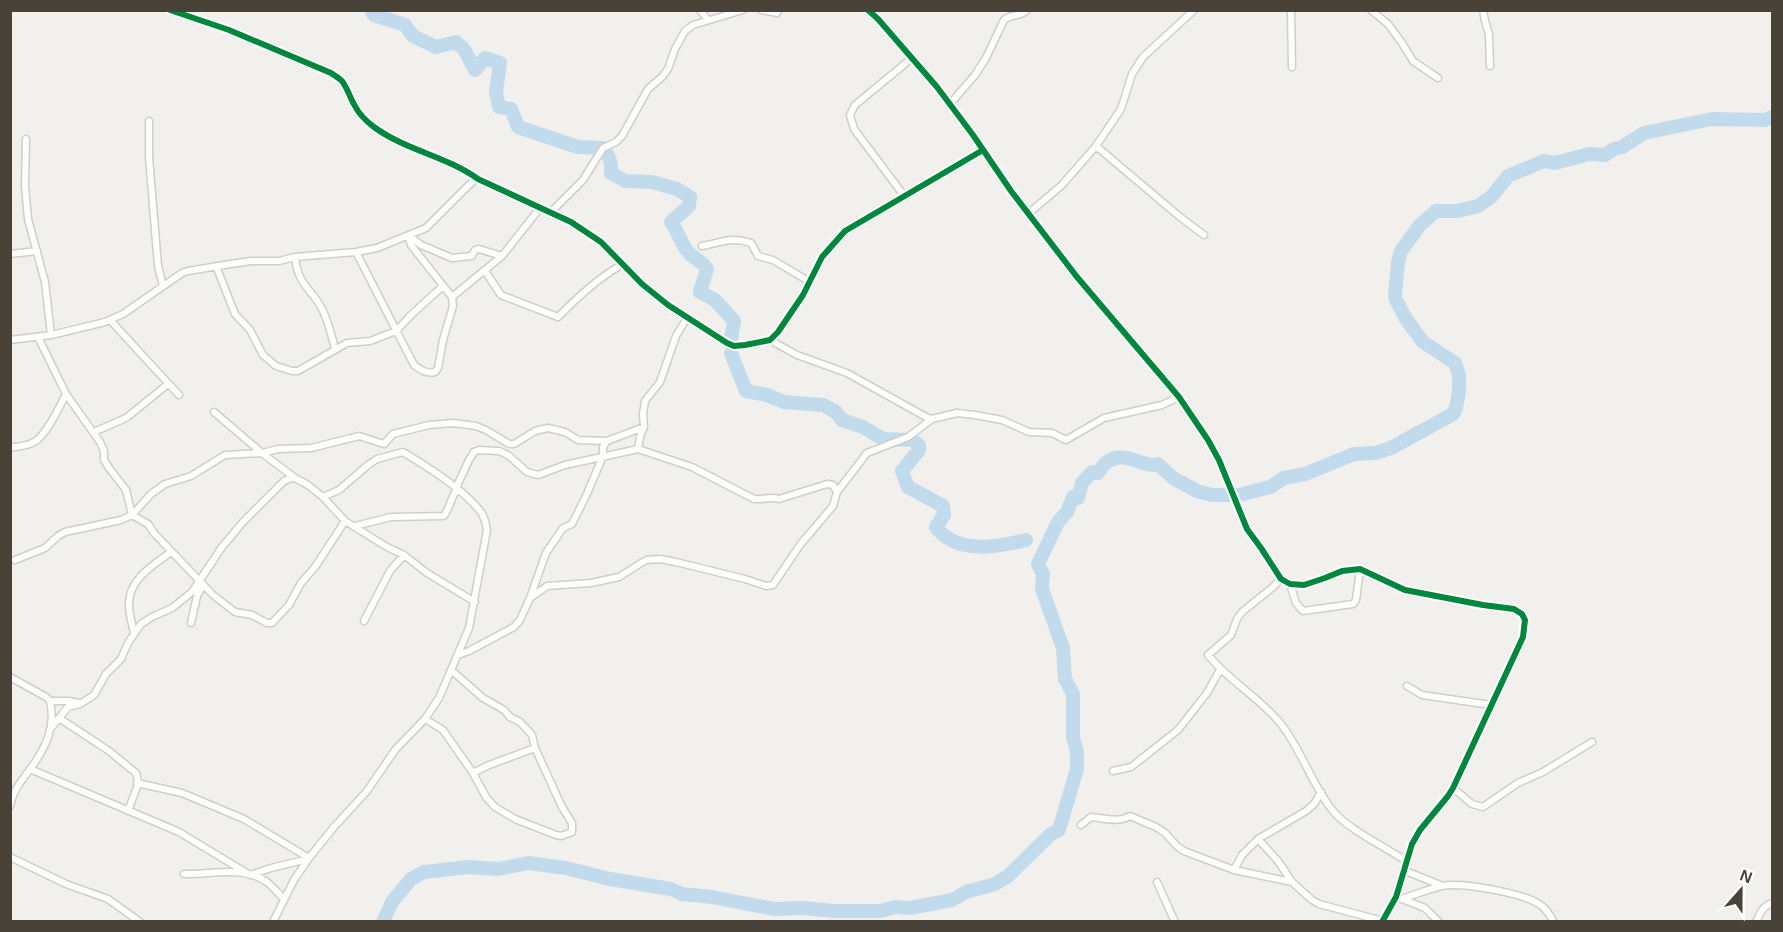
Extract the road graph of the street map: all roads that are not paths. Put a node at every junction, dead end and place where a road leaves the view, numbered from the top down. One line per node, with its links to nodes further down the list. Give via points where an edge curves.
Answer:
1 (700, 10): 12 (street)
2 (743, 10): 12 (street)
3 (761, 10): 4 (street)
4 (778, 10)
5 (868, 10): 13 (street)
6 (1027, 10): 17 (street, via 1004,20 975,75)
7 (1194, 10): 20 (street, via 1143,57 1132,74 1121,109)
8 (1291, 10): 15 (street)
9 (1371, 10): 16 (street, via 1388,24 1413,61)
10 (1483, 10): 14 (street)
11 (173, 11): 22 (street, via 331,73 372,125)
12 (708, 20): 25 (street, via 685,31 668,69 648,89 622,136 603,148 583,180)
13 (912, 58): 17 (street); 23 (street, via 855,105 850,115 854,129)
14 (1490, 66)
15 (1292, 67)
16 (1438, 78)
17 (950, 104): 21 (street)
18 (150, 120): 39 (street, via 149,157 158,266)
19 (26, 139): 30 (street, via 28,219)
20 (1096, 146): 26 (street, via 1062,185); 27 (street)
21 (983, 150): 23 (street); 26 (street)
22 (478, 179): 24 (street); 28 (street, via 426,228)
23 (905, 197): 38 (street, via 845,231 822,257)
24 (540, 208): 25 (street); 33 (street)
25 (550, 213): 35 (street, via 601,242)
26 (1029, 213): 53 (street, via 1077,277)
27 (1204, 235)
28 (409, 237): 31 (street); 33 (street, via 452,258 472,256 479,249); 40 (street)
29 (702, 246): 38 (street, via 727,240 751,243 758,256 773,260)
30 (38, 251): 32 (street); 45 (street)
31 (356, 252): 34 (street); 44 (street)
32 (10, 254)
33 (502, 256): 37 (street)
34 (295, 257): 36 (street); 49 (street, via 302,283 321,307)
35 (623, 264): 37 (street, via 586,289 558,316 501,295); 42 (street, via 642,284)
36 (216, 266): 39 (street, via 182,273); 49 (street, via 235,314 250,330 263,355 276,366 298,371)
37 (485, 271): 41 (street)
38 (810, 282): 48 (street)
39 (164, 286): 43 (street)
40 (443, 286): 41 (street); 44 (street)
41 (452, 297): 44 (street, via 435,372 414,365)
42 (687, 318): 48 (street, via 734,346); 56 (street, via 676,336 660,382 645,401)
43 (110, 320): 45 (street); 50 (street)
44 (396, 331): 49 (street)
45 (51, 335): 46 (street)
46 (38, 337): 47 (street); 51 (street)
47 (10, 340)
48 (770, 340): 55 (street, via 797,355 847,373)
49 (336, 348)
50 (168, 384): 52 (street); 57 (street, via 126,418)
51 (66, 394): 57 (street); 59 (street, via 39,438)
52 (179, 395)
53 (1179, 397): 55 (street, via 1162,405 1104,418 1066,440 1052,433 1029,432 1002,420 975,415 957,413); 74 (street, via 1219,460 1247,529)
54 (214, 412): 61 (street)
55 (932, 419): 65 (street, via 908,436 867,453)
56 (644, 427): 58 (street); 60 (street)
57 (94, 432): 67 (street, via 104,451 104,460 126,490)
58 (607, 441): 61 (street, via 578,440 548,428 509,444 476,426 453,423 393,434 384,444 359,436 311,448); 62 (street)
59 (10, 448)
60 (638, 449): 62 (street); 65 (street, via 692,467 754,499 779,499 827,484)
61 (262, 453): 63 (street); 67 (street, via 225,454 190,476 165,484)
62 (603, 456): 64 (street, via 538,475 527,472 499,451 478,450); 77 (street, via 572,524 563,528 546,553)
63 (295, 478): 66 (street); 75 (street, via 284,482 243,522 222,547)
64 (456, 488): 66 (street, via 402,452 377,459 339,490); 69 (street, via 444,516 392,517); 78 (street, via 481,513 487,530)
65 (837, 492): 77 (street, via 833,506 772,585 653,560 639,563 619,577 548,586)
66 (323, 497): 68 (street)
67 (132, 515): 70 (street, via 148,524); 72 (street, via 65,532 45,548)
68 (345, 521): 69 (street); 75 (street, via 289,604 272,622 235,612)
69 (355, 526): 71 (street)
70 (171, 552): 75 (street); 81 (street, via 141,575 131,593 129,607)
71 (404, 555): 78 (street); 79 (street, via 390,571)
72 (15, 560)
73 (1360, 569): 76 (street, via 1342,571 1304,585); 76 (street, via 1353,604 1303,611); 89 (street, via 1405,590 1508,607 1522,614 1523,637)
74 (1281, 579): 76 (street); 84 (street, via 1242,612 1231,635 1208,655)
75 (201, 583): 80 (street); 81 (street, via 172,608 141,624)
76 (1290, 584)
77 (530, 598): 82 (street, via 514,627)
78 (475, 602): 82 (street)
79 (364, 621)
80 (191, 622)
81 (134, 633): 88 (street, via 121,659 94,695)
82 (458, 655): 83 (street)
83 (451, 670): 91 (street); 94 (street, via 483,698 520,722 532,735)
84 (1220, 670): 96 (street, via 1178,730 1131,767); 101 (street, via 1281,724)
85 (10, 677): 87 (street)
86 (1407, 686): 89 (street, via 1422,695)
87 (50, 701): 88 (street); 92 (street)
88 (80, 704): 90 (street, via 68,708)
89 (1491, 705): 99 (street)
90 (58, 718): 92 (street); 98 (street, via 136,773)
91 (425, 719): 97 (street, via 443,730); 107 (street, via 394,750 367,791)
92 (51, 728): 95 (street)
93 (1592, 742): 99 (street, via 1483,807 1472,804)
94 (535, 748): 97 (street); 97 (street, via 572,823 573,831 569,834 556,835 502,812 490,802)
95 (30, 769): 100 (street); 103 (street)
96 (1113, 771)
97 (473, 773)
98 (137, 783): 103 (street); 107 (street, via 182,793 244,819)
99 (1453, 788): 108 (street, via 1420,830)
100 (12, 792): 102 (street)
101 (1321, 792): 105 (street, via 1306,811); 108 (street, via 1348,825)
102 (10, 806)
103 (128, 811): 112 (street, via 179,832)
104 (1081, 825): 109 (street, via 1091,817 1122,820 1130,816 1156,827 1184,851)
105 (1258, 839): 109 (street); 114 (street)
106 (10, 856): 120 (street, via 66,884 108,899)
107 (309, 858): 112 (street); 117 (street)
108 (1406, 861): 110 (street)
109 (1234, 870): 114 (street)
110 (1403, 870): 115 (street); 116 (street)
111 (184, 874): 112 (street, via 232,871)
112 (250, 875): 117 (street, via 266,881)
113 (1157, 882): 122 (street)
114 (1292, 882): 119 (street, via 1312,900)
115 (1443, 886): 116 (street); 125 (street, via 1467,885 1530,900 1546,909)
116 (1399, 898): 123 (street); 124 (street, via 1425,908)
117 (284, 899): 121 (street)
118 (1773, 903): 126 (street, via 1761,911)
119 (1353, 918): 123 (street)
120 (140, 921)
121 (273, 921)
122 (1175, 921)
123 (1383, 921)
124 (1439, 921)
125 (1554, 921)
126 (1756, 921)

